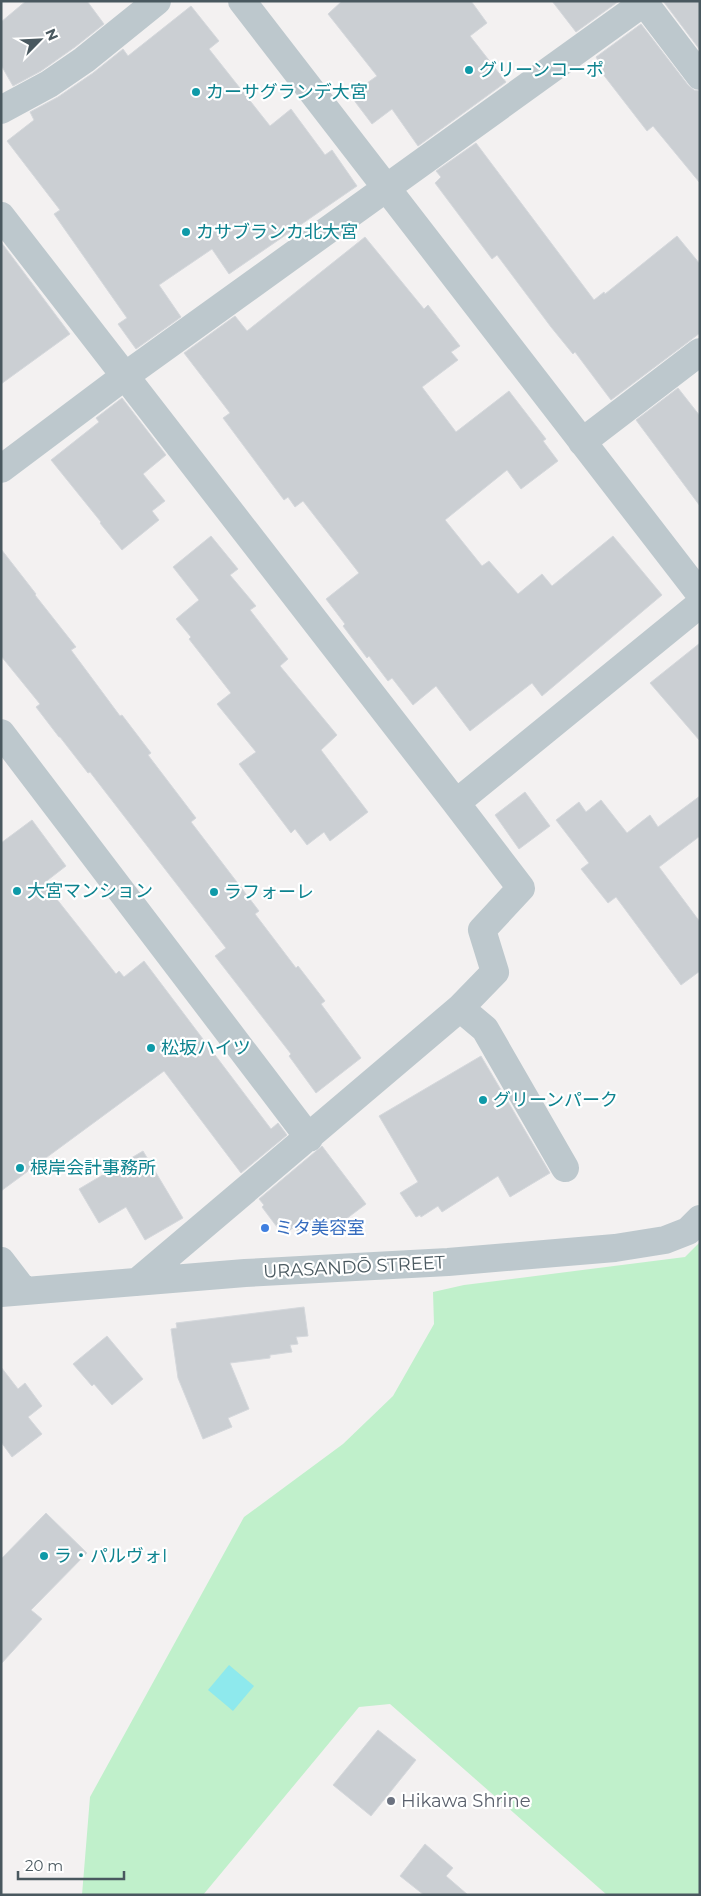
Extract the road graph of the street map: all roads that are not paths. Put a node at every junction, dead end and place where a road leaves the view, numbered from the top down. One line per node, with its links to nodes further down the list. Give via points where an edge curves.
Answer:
1 (157, 1): 5 (street, via 84,60)
2 (242, 1): 6 (street)
3 (644, 2): 4 (street); 6 (street)
4 (700, 76)
5 (1, 110)
6 (387, 188): 9 (street); 10 (street)
7 (1, 216): 9 (street)
8 (700, 352): 10 (street)
9 (125, 376): 11 (street); 15 (street)
10 (582, 442): 12 (street)
11 (1, 468)
12 (700, 594)
13 (700, 604): 15 (street)
14 (1, 733): 17 (street)
15 (456, 803): 16 (street, via 521,888 482,930 495,972)
16 (460, 1008): 17 (street); 18 (street, via 485,1029)
17 (308, 1138): 21 (street)
18 (565, 1168)
19 (700, 1219): 21 (street, URASANDŌ STREET, via 688,1231 664,1240 615,1248)
20 (1, 1261): 22 (street)
21 (137, 1282): 22 (street, URASANDŌ STREET)
22 (13, 1292)

